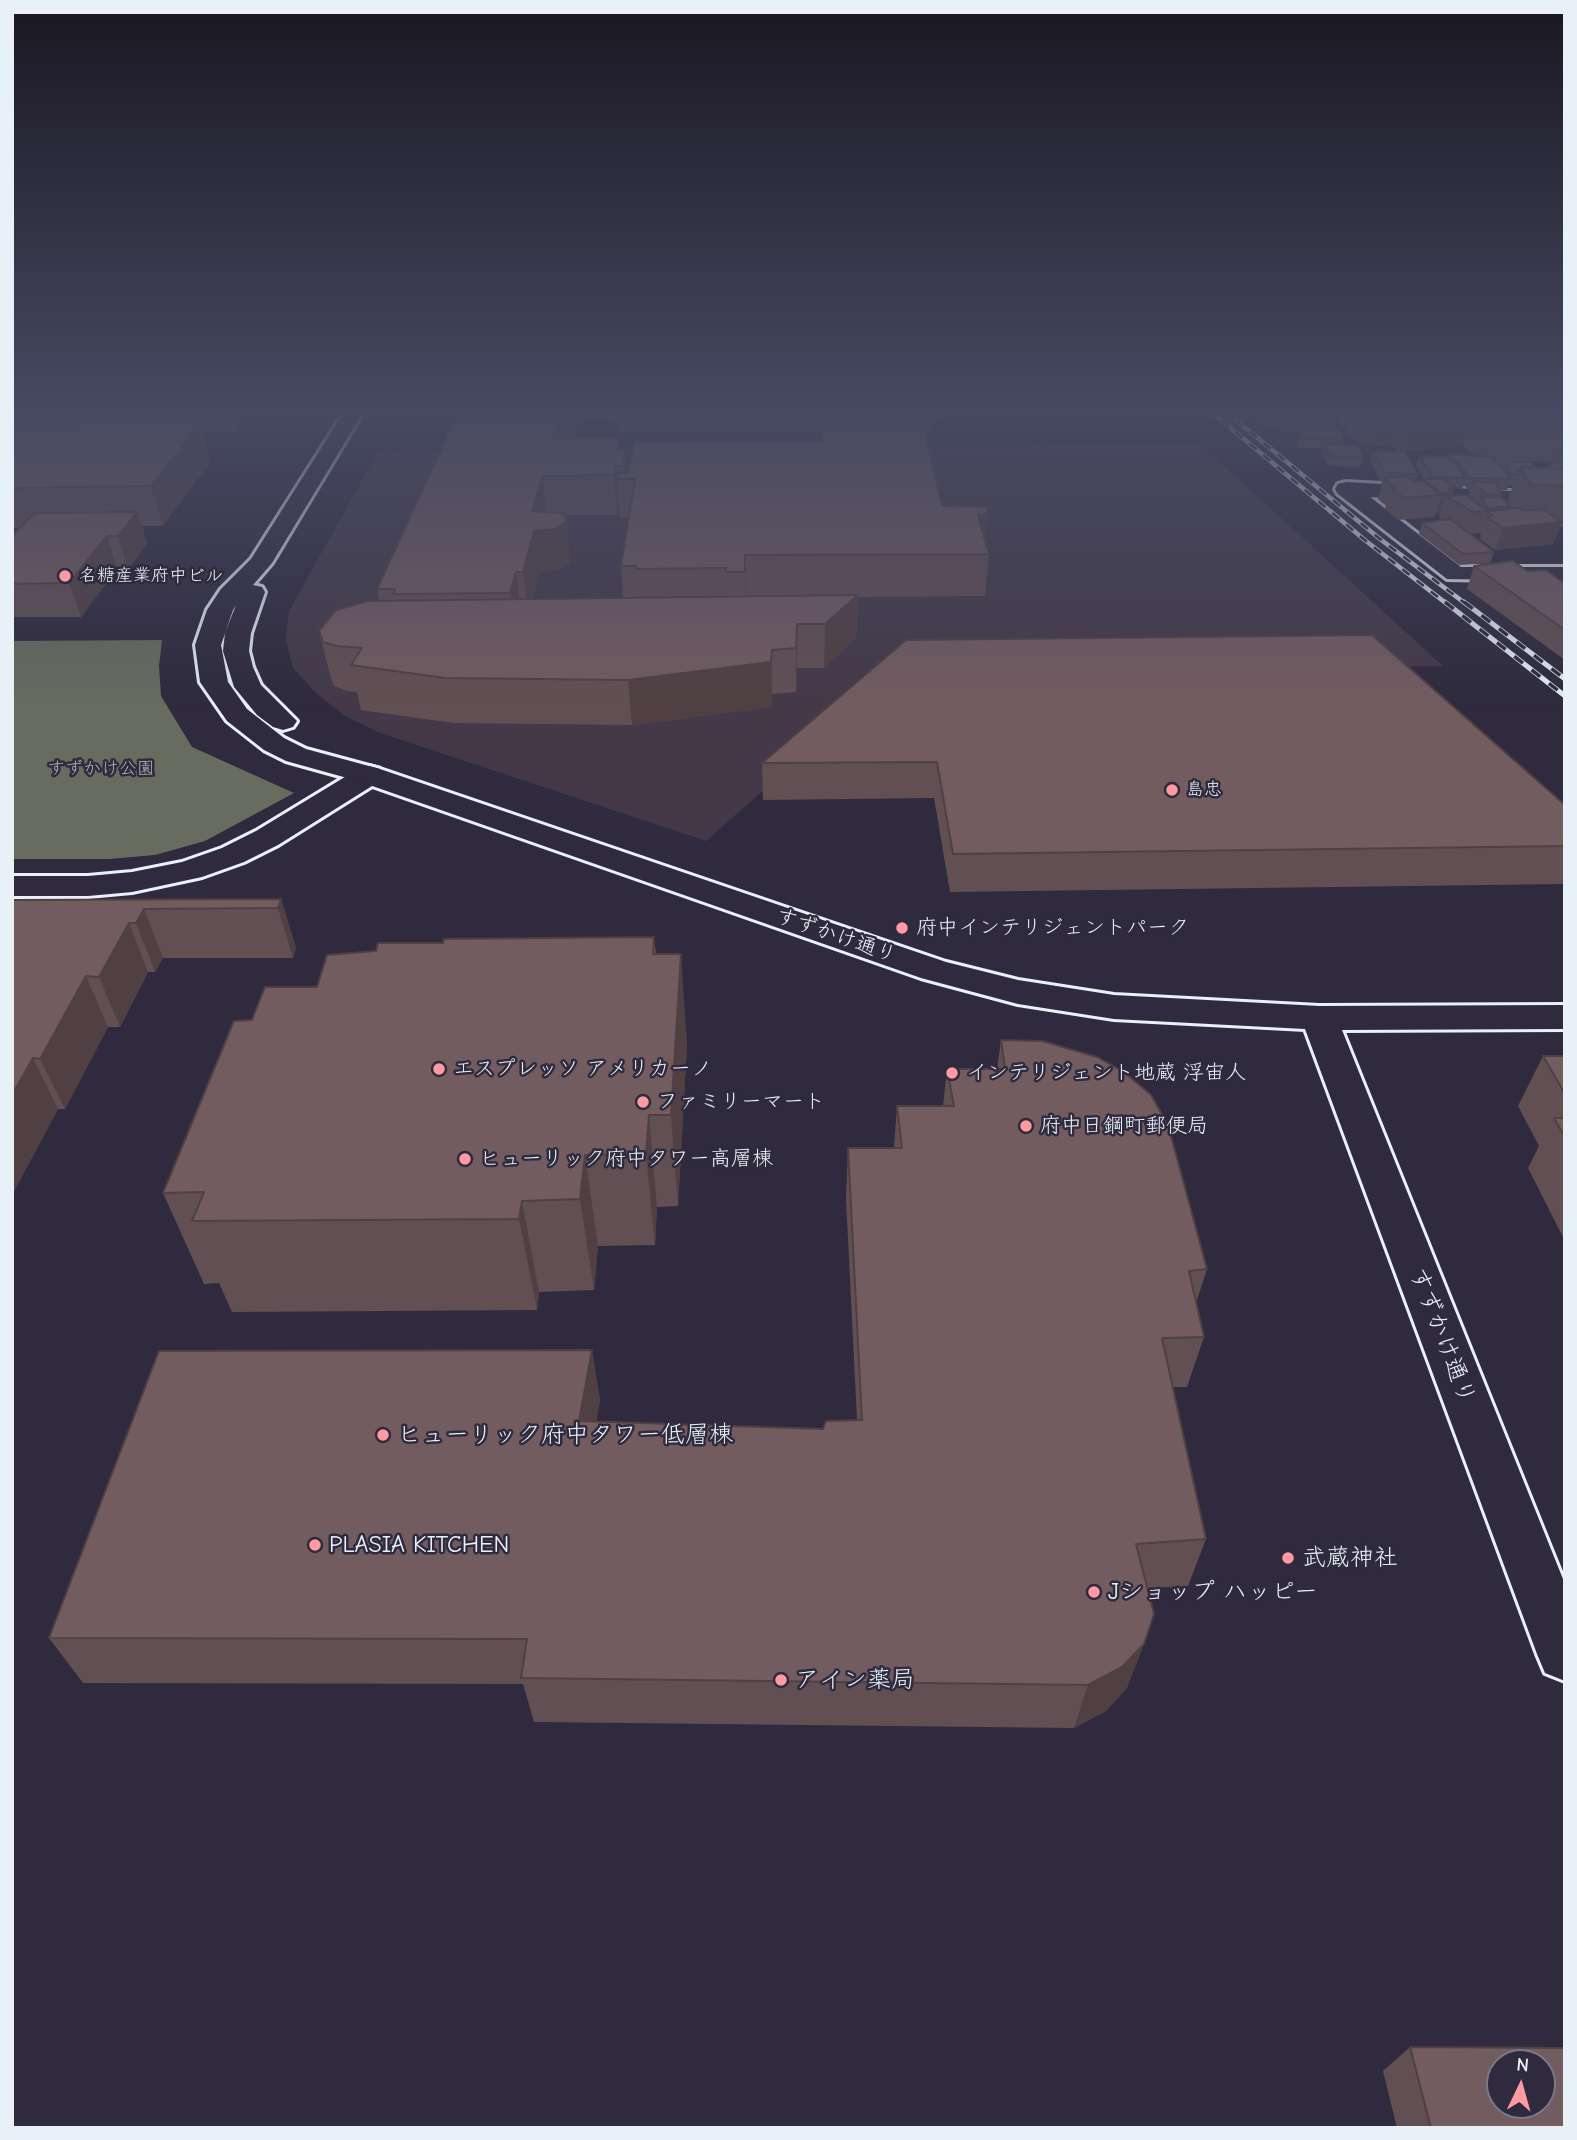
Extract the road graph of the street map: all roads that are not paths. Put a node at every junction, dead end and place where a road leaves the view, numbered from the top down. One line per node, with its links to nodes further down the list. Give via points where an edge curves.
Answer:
1 (293, 509): 4 (street, すずかけ通り, via 260,562 230,594 212,627 208,645 214,682 237,715 274,744 296,755)
2 (1371, 509): 3 (street, via 1456,575)
3 (1565, 575)
4 (369, 775): 5 (street, via 267,838 190,870 88,886); 7 (street, すずかけ通り, via 934,970 1018,992 1114,1007)
5 (12, 886)
6 (1565, 1017): 7 (street, すずかけ通り)
7 (1319, 1018): 8 (street, すずかけ通り)
8 (1565, 1654)

